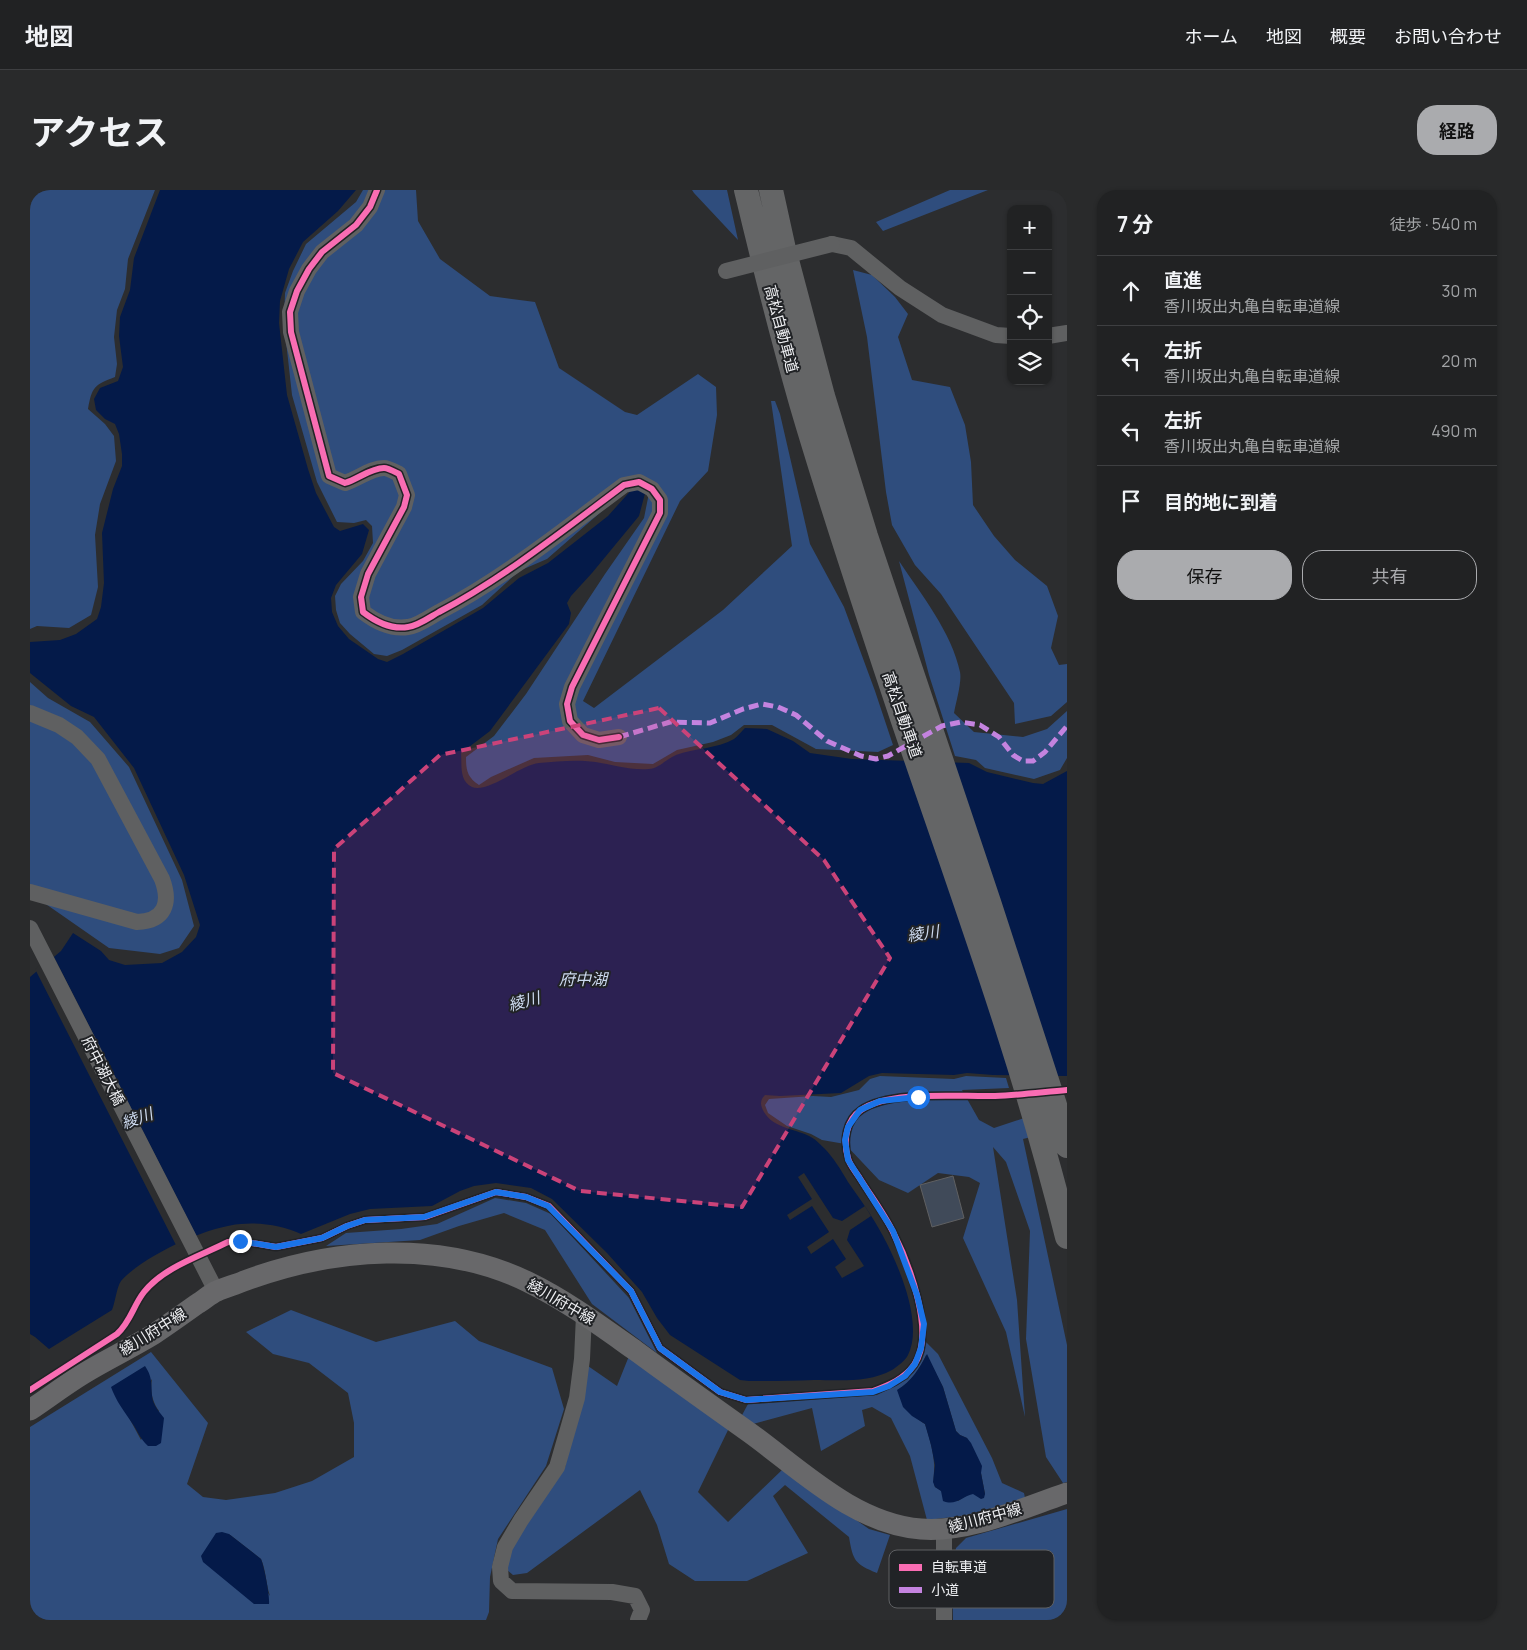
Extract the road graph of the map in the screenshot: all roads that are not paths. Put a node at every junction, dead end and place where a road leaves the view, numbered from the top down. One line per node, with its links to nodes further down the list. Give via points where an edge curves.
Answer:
1 (377, 190): 9 (street, via 356,226 322,252 309,269 290,312 291,332 329,476 345,483 384,468 399,474 407,495 404,507 368,574 361,597 363,612 376,622 395,628 410,627 453,605 535,552 624,485 639,482 652,488 660,500 660,513 572,687 567,704 570,721 583,735 599,740)
2 (746, 190): 13 (highway, 高松自動車道, via 801,403 1033,1112)
3 (771, 190): 12 (highway, 高松自動車道, via 823,396 866,536)
4 (726, 271): 6 (street, bridge, via 832,244 851,248 900,288 942,315 996,335)
5 (1067, 334): 7 (street)
6 (1007, 336)
7 (1052, 336)
8 (30, 713): 10 (street, via 59,725 78,738 98,759 162,879 167,901 157,917 148,922 137,922)
9 (619, 737)
10 (30, 892)
11 (30, 928): 14 (street, 府中湖大橋)
12 (1067, 1146)
13 (1067, 1237)
14 (216, 1291): 15 (main road, 綾川府中線, via 316,1260 348,1255 407,1254 464,1260 493,1269 527,1281); 16 (main road, 綾川府中線, via 153,1335 82,1375)
15 (584, 1315): 18 (main road, 綾川府中線, via 854,1509 895,1525); 20 (street, via 577,1398 557,1467 505,1547 500,1568 501,1581 512,1591 612,1592 634,1596 642,1610)
16 (30, 1410)
17 (1067, 1493): 18 (main road, 綾川府中線, via 984,1521)
18 (944, 1529): 19 (street)
19 (944, 1550)
20 (638, 1620)

